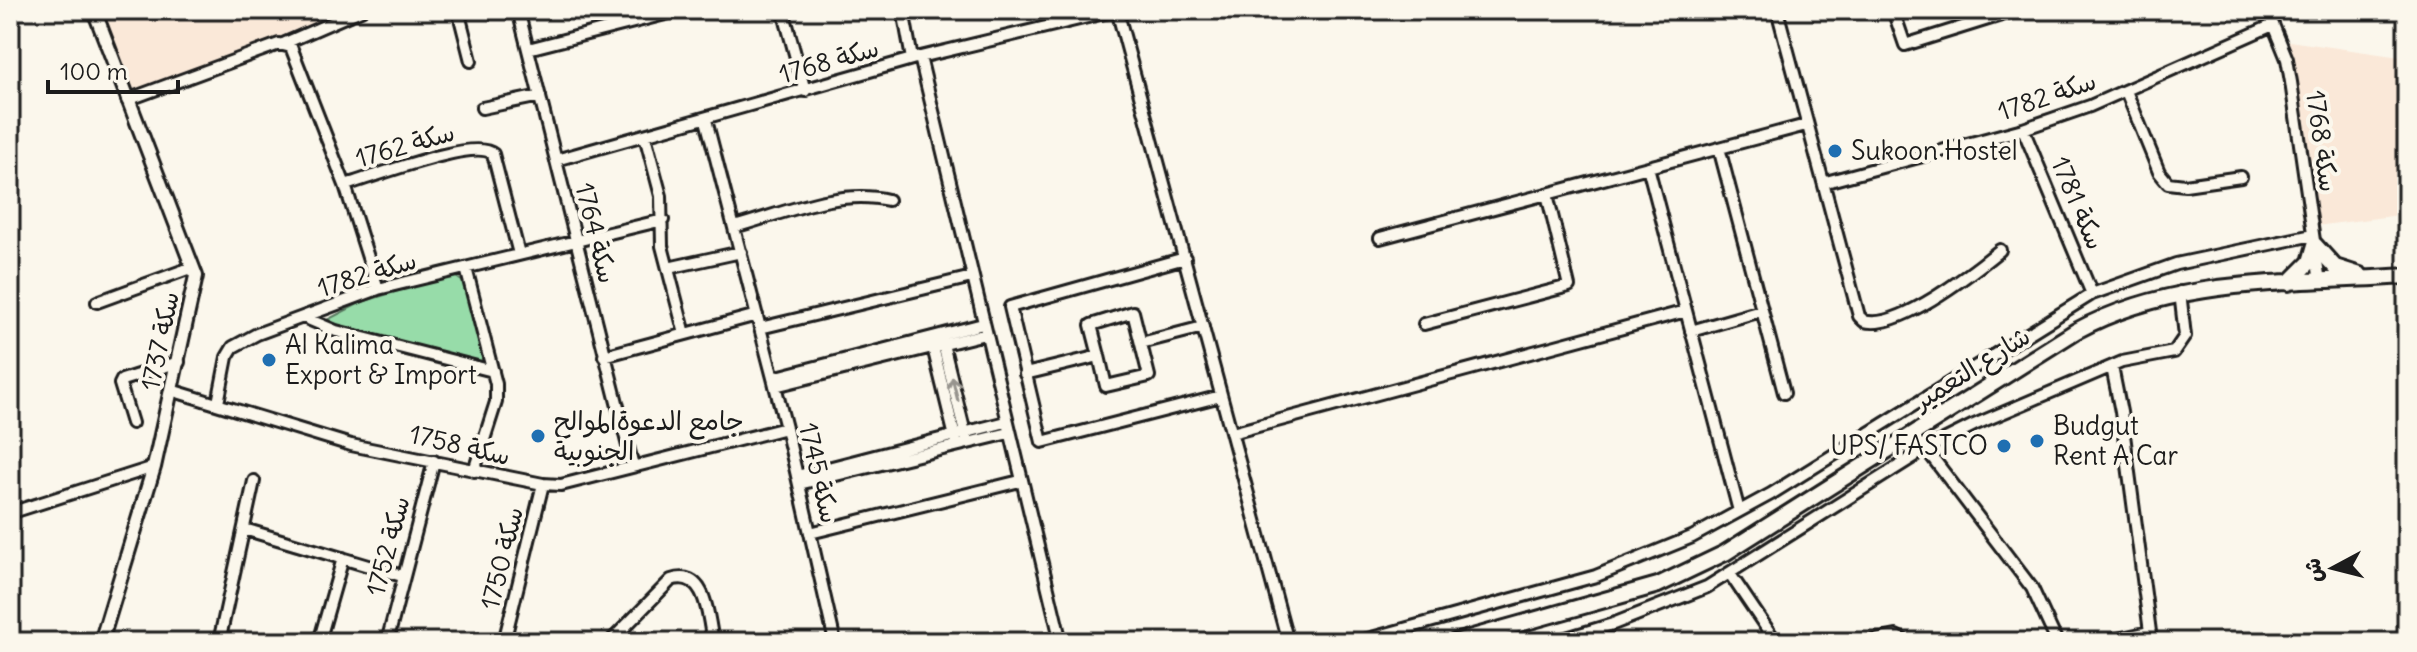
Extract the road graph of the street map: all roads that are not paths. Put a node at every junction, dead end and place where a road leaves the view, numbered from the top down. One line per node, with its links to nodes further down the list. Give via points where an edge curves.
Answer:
1 (94, 10): 21 (street, سكة 1737)
2 (361, 10): 14 (street)
3 (458, 10): 17 (street)
4 (518, 10): 15 (street, سكة 1764)
5 (681, 10): 15 (street)
6 (783, 10): 18 (street)
7 (903, 10): 16 (street)
8 (1117, 10): 16 (street, سكة 1768); 43 (street)
9 (1777, 10): 24 (street)
10 (1893, 10): 11 (street, via 1905,45)
11 (2017, 10)
12 (2267, 10): 13 (street, سكة 1768)
13 (2273, 25): 19 (street, سكة 1782); 39 (street, سكة 1768, via 2291,82)
14 (285, 43): 21 (street); 32 (street, سكة 1762)
15 (528, 49): 20 (street, سكة 1764)
16 (916, 58): 18 (street, سكة 1768); 48 (street)
17 (471, 61)
18 (805, 91): 23 (street, سكة 1768)
19 (2126, 91): 25 (street, سكة 1782); 30 (street, via 2168,183)
20 (540, 96): 22 (street); 28 (street, سكة 1764)
21 (127, 100): 44 (street, سكة 1737)
22 (482, 108)
23 (706, 120): 26 (street, سكة 1768); 36 (street, سكة 1745)
24 (1806, 125): 27 (street); 31 (street)
25 (2023, 129): 31 (street, سكة 1782); 54 (street, سكة 1781)
26 (645, 136): 28 (street, سكة 1768); 35 (street)
27 (1719, 148): 29 (street); 57 (street)
28 (556, 160): 38 (street, سكة 1764)
29 (1648, 167): 33 (street); 56 (street)
30 (2241, 177)
31 (1826, 182): 40 (street, via 1864,321 1881,323 1919,306)
32 (345, 185): 42 (street, سكة 1762, via 478,148 493,154); 52 (street, سكة 1762)
33 (1547, 194): 37 (street); 60 (street, via 1569,286)
34 (888, 200): 36 (street, via 848,197)
35 (663, 220): 38 (street, سكة 1782); 46 (street)
36 (734, 227): 41 (street, سكة 1745)
37 (1380, 238)
38 (574, 239): 42 (street, سكة 1782); 68 (street, سكة 1764)
39 (2314, 240): 49 (main road, via 2335,267); 50 (street, سكة 1768); 51 (main road, via 2310,262); 54 (street, via 2176,264)
40 (2000, 250)
41 (741, 252): 46 (street); 58 (street, سكة 1745)
42 (519, 254): 45 (street, سكة 1782)
43 (1185, 258): 61 (street); 73 (street, via 1010,307)
44 (193, 267): 55 (street); 70 (street, سكة 1737, via 196,276)
45 (466, 268): 52 (street, سكة 1782); 72 (street)
46 (668, 268): 65 (street)
47 (2407, 276): 49 (main road, شارع التعمير)
48 (972, 277): 62 (street); 63 (street)
49 (2372, 278): 50 (main road, شارع التعمير)
50 (2320, 282): 51 (main road, شارع التعمير)
51 (2288, 284): 53 (main road, شارع التعمير)
52 (378, 289): 59 (street, سكة 1782)
53 (2180, 292): 71 (street, via 2182,345 2174,352); 100 (main road, شارع التعمير, via 2117,310 2076,331 1725,553 1658,585)
54 (2092, 294): 93 (street)
55 (97, 302)
56 (1686, 311): 64 (street); 82 (street)
57 (1761, 311): 64 (street); 76 (street)
58 (757, 315): 62 (street, سكة 1745); 65 (street)
59 (303, 317): 72 (street, via 336,331); 78 (street, سكة 1782, via 233,347)
60 (1424, 324)
61 (1203, 327): 67 (street); 77 (street)
62 (760, 328): 74 (street, سكة 1745)
63 (984, 329): 66 (street); 80 (street)
64 (1691, 331): 93 (street)
65 (685, 334): 68 (street)
66 (937, 341): 74 (street); 83 (street)
67 (1141, 343): 69 (street, via 1133,312 1091,325); 69 (street, via 1149,376 1106,386)
68 (604, 356): 86 (street, سكة 1764)
69 (1099, 356): 73 (street)
70 (179, 362): 75 (street, سكة 1737); 79 (street, via 122,380)
71 (2112, 367): 84 (street); 118 (street, via 2150,632)
72 (493, 371): 88 (street, via 496,402)
73 (1025, 374): 77 (street, via 1042,442)
74 (774, 382): 81 (street, سكة 1745)
75 (174, 391): 78 (street, سكة 1758); 87 (street, سكة 1737)
76 (1784, 393)
77 (1221, 396): 82 (street)
78 (218, 403): 85 (street, سكة 1758, via 351,445)
79 (132, 423)
80 (1007, 427): 83 (street); 91 (street)
81 (786, 428): 86 (street, سكة 1758); 89 (street, سكة 1745)
82 (1232, 433): 111 (street)
83 (961, 439): 89 (street)
84 (1926, 449): 98 (street); 117 (street, via 2032,588)
85 (434, 461): 88 (street, سكة 1758); 99 (street, سكة 1752)
86 (633, 466): 92 (street, سكة 1758, via 561,485)
87 (154, 467): 94 (street); 102 (street, سكة 1737)
88 (474, 471): 92 (street, سكة 1758)
89 (798, 480): 96 (street, سكة 1745)
90 (254, 481): 95 (street)
91 (1020, 481): 96 (street); 110 (street)
92 (543, 484): 106 (street, سكة 1750)
93 (1739, 511): 112 (street, via 1692,537 1596,576)
94 (10, 513)
95 (244, 529): 97 (street); 103 (street)
96 (810, 533): 109 (street, سكة 1745)
97 (343, 558): 99 (street); 104 (street)
98 (1730, 574): 101 (street); 114 (street, via 1681,599)
99 (402, 576): 105 (street, سكة 1752)
100 (1502, 636): 113 (main road, شارع التعمير)
101 (1773, 641)
102 (101, 642)
103 (219, 642)
104 (319, 642)
105 (387, 642)
106 (504, 642)
107 (610, 642): 108 (street, via 678,577 693,580 702,590)
108 (713, 642)
109 (835, 642)
110 (1061, 642)
111 (1288, 642)
112 (1357, 642)
113 (1455, 642)
114 (1553, 642)
115 (1866, 642): 116 (street, via 1896,636)
116 (1907, 642)
117 (2057, 642)
118 (2103, 642)

